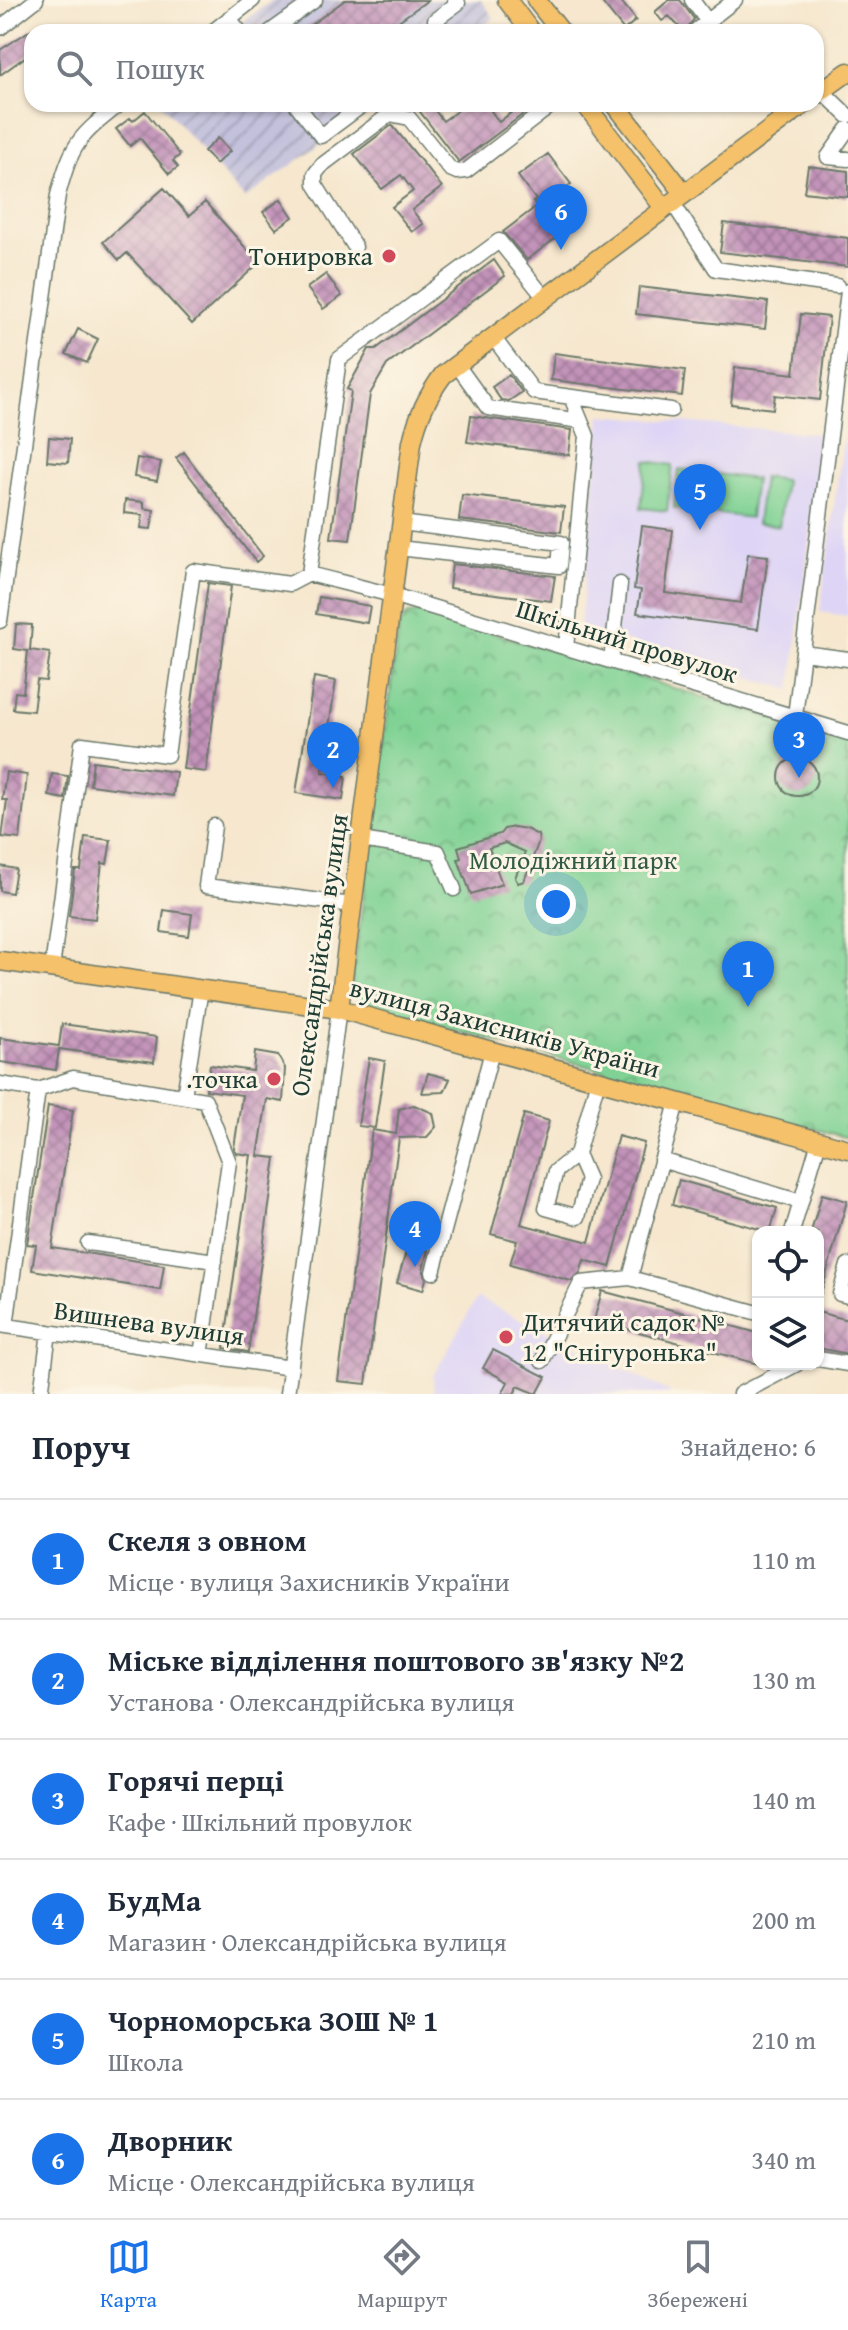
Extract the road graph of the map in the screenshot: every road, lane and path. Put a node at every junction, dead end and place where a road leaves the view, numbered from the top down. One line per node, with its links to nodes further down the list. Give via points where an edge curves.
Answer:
1 (36, 0): 18 (street)
2 (253, 0): 9 (street)
3 (315, 0): 13 (street)
4 (455, 0): 14 (street, via 458,3 435,20)
5 (507, 0): 15 (main road)
6 (536, 0): 16 (main road)
7 (692, 0): 10 (street)
8 (735, 0): 10 (street)
9 (229, 18): 11 (street); 12 (street)
10 (708, 22): 17 (street)
11 (222, 24)
12 (234, 24)
13 (281, 24)
14 (438, 24)
15 (525, 24)
16 (555, 24)
17 (705, 24)
18 (0, 28)
19 (848, 72): 20 (main road)
20 (824, 89)
21 (824, 97): 29 (street)
22 (110, 112): 46 (street, via 73,148 58,195)
23 (302, 112): 24 (street, via 321,136)
24 (353, 112)
25 (543, 112): 33 (street, via 466,171 457,172 409,118 390,114 322,165 314,178)
26 (592, 112): 32 (main road)
27 (620, 112): 32 (main road)
28 (793, 112): 32 (main road, Олександрійська вулиця)
29 (848, 116)
30 (848, 129): 31 (street, via 828,157)
31 (848, 159)
32 (673, 201): 34 (street, via 716,269); 35 (main road, Олександрійська вулиця)
33 (355, 247)
34 (842, 289): 48 (street)
35 (545, 298): 36 (main road, Олександрійська вулиця); 43 (street, via 499,241 339,359)
36 (493, 337): 37 (main road, Олександрійська вулиця); 38 (street, via 534,392)
37 (457, 365): 40 (street, via 488,408); 41 (main road, Олександрійська вулиця, via 429,393 418,416)
38 (571, 397): 39 (street); 40 (street)
39 (671, 410)
40 (581, 421): 47 (street, via 587,436)
41 (401, 523): 42 (main road, Олександрійська вулиця); 42 (street, via 561,543 559,566)
42 (398, 548): 45 (main road, Олександрійська вулиця)
43 (309, 574): 45 (street, Шкільний провулок); 58 (street, via 290,584 193,571 167,755 82,744)
44 (620, 584): 50 (street)
45 (392, 595): 47 (street, Шкільний провулок); 54 (main road, Олександрійська вулиця)
46 (0, 621)
47 (566, 648): 50 (street, Шкільний провулок)
48 (803, 653): 49 (street); 51 (street)
49 (848, 659)
50 (611, 661): 51 (street, Шкільний провулок)
51 (795, 716): 52 (street, Шкільний провулок)
52 (848, 733)
53 (214, 826): 56 (street, via 206,886)
54 (361, 840): 55 (street, via 438,852); 56 (main road, Олександрійська вулиця)
55 (454, 889)
56 (352, 905): 60 (main road, Олександрійська вулиця)
57 (0, 961): 58 (main road, вулиця Захисників України)
58 (52, 968): 59 (main road, вулиця Захисників України)
59 (201, 989): 60 (main road, вулиця Захисників України); 65 (street)
60 (339, 1009): 61 (main road, вулиця Захисників України); 86 (street, Олександрійська вулиця)
61 (492, 1051): 62 (main road, вулиця Захисників України); 76 (street)
62 (598, 1080): 66 (main road, вулиця Захисників України); 69 (street)
63 (0, 1084): 64 (street)
64 (38, 1090): 65 (street, via 73,1078); 80 (street)
65 (184, 1096): 74 (street, via 205,1100 229,1162)
66 (677, 1102): 67 (main road, вулиця Захисників України); 70 (street)
67 (819, 1141): 68 (main road, вулиця Захисників України); 71 (street)
68 (848, 1149)
69 (577, 1154)
70 (661, 1160): 71 (street); 77 (street)
71 (801, 1202): 72 (street)
72 (794, 1226)
73 (88, 1243): 74 (street)
74 (215, 1261): 82 (street)
75 (848, 1265): 78 (street, via 840,1294)
76 (433, 1272)
77 (630, 1278): 79 (street); 84 (street, via 581,1283)
78 (848, 1296)
79 (752, 1311)
80 (3, 1326): 81 (street, Вишнева вулиця)
81 (49, 1332): 82 (street, Вишнева вулиця); 88 (street)
82 (201, 1355): 86 (street, Вишнева вулиця)
83 (824, 1360): 85 (street)
84 (542, 1361)
85 (848, 1364)
86 (291, 1368): 89 (street, Олександрійська вулиця)
87 (786, 1370): 90 (street)
88 (41, 1394)
89 (287, 1394)
90 (740, 1394)

